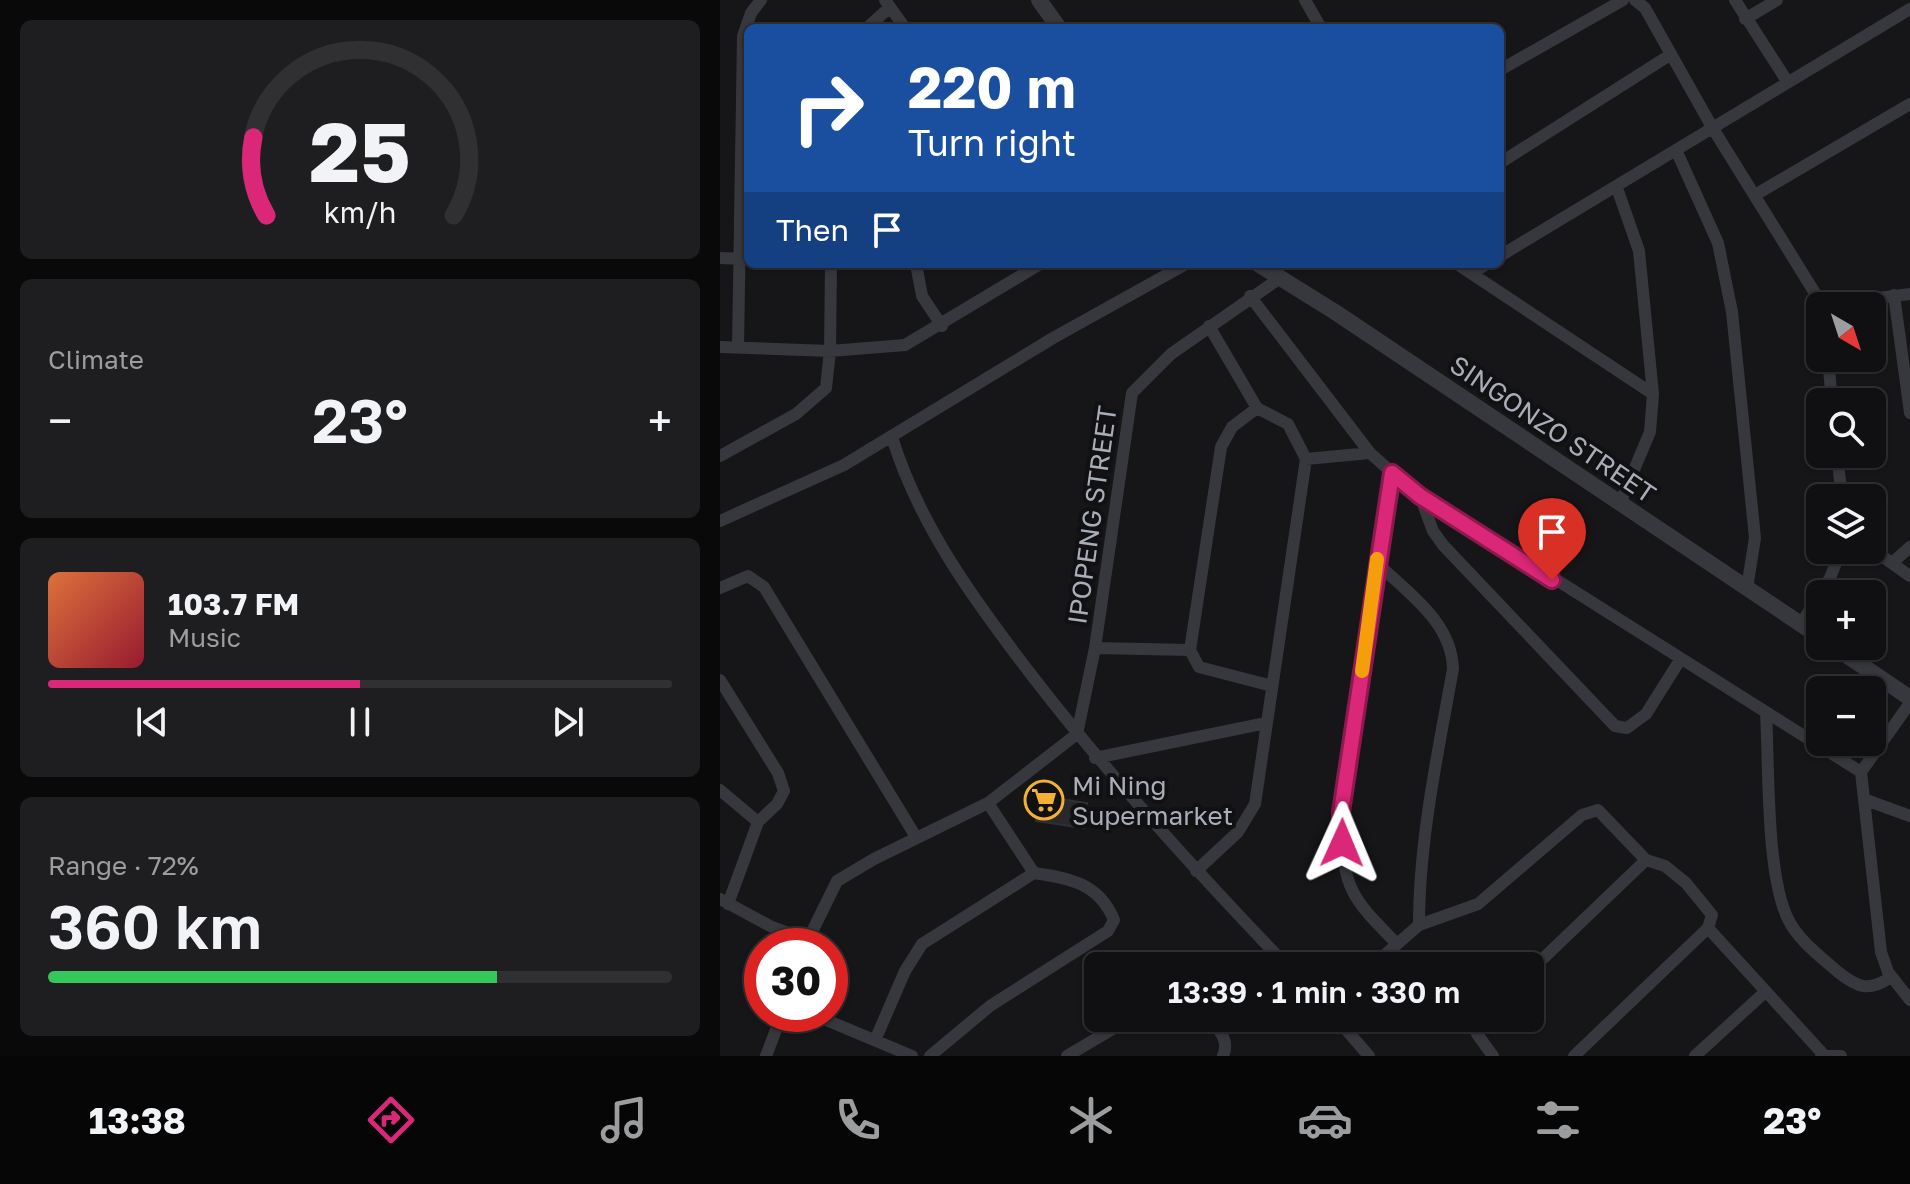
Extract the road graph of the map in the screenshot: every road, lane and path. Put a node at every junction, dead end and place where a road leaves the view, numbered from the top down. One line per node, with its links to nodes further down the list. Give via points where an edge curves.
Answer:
1 (761, 0): 11 (street)
2 (1039, 0): 14 (street)
3 (1305, 0): 15 (street)
4 (1623, 0): 18 (street)
5 (1635, 0): 17 (street, via 1645,8)
6 (1735, 0): 10 (street)
7 (1777, 0): 10 (street)
8 (887, 4): 12 (street); 13 (street)
9 (1910, 9): 19 (street)
10 (1745, 19): 19 (street)
11 (747, 24)
12 (870, 24)
13 (902, 24)
14 (1056, 24)
15 (1319, 24)
16 (744, 33): 28 (street)
17 (1670, 55): 21 (street); 23 (street)
18 (1504, 68)
19 (1787, 81): 21 (street)
20 (1910, 104): 25 (street)
21 (1712, 127): 22 (street); 25 (street)
22 (1676, 150): 24 (street); 66 (street, via 1718,243 1732,312 1755,538)
23 (1504, 160)
24 (1617, 188): 26 (street); 48 (street, via 1639,251)
25 (1755, 195): 38 (street)
26 (1504, 254)
27 (720, 258): 28 (street)
28 (742, 259): 46 (street)
29 (831, 268): 47 (street)
30 (917, 268): 43 (street, via 922,296)
31 (1034, 268): 43 (street)
32 (1179, 268): 51 (street)
33 (1264, 268): 37 (street, SINGONZO STREET)
34 (1463, 268): 36 (street)
35 (1480, 268): 36 (street)
36 (1471, 273): 48 (street)
37 (1280, 278): 41 (street, IPOPENG STREET); 57 (street, SINGONZO STREET)
38 (1814, 292)
39 (1910, 294): 40 (street)
40 (1894, 295): 42 (street); 50 (street)
41 (1250, 296): 44 (street, IPOPENG STREET); 52 (street)
42 (1886, 296)
43 (942, 326): 47 (street, via 905,345)
44 (1209, 326): 49 (street); 69 (street, IPOPENG STREET, via 1153,369 1132,393)
45 (720, 347): 46 (street)
46 (738, 348): 47 (street)
47 (830, 351): 53 (street, via 826,388 813,402)
48 (1653, 394): 57 (street, via 1650,432)
49 (1257, 408): 54 (street, via 1288,424); 70 (street, via 1232,427 1221,447)
50 (1910, 413)
51 (892, 437): 58 (street, via 816,480); 78 (street, via 904,476 948,557 984,614)
52 (1370, 453): 54 (street); 55 (street)
53 (720, 456)
54 (1306, 459): 74 (street)
55 (1392, 473): 56 (street); 61 (street)
56 (1420, 496): 71 (street); 71 (street, via 1443,545 1615,726 1638,723)
57 (1620, 503): 66 (street, SINGONZO STREET)
58 (720, 521)
59 (1910, 547): 62 (street)
60 (1886, 559): 62 (street)
61 (1377, 563): 91 (street, via 1431,615 1453,652); 95 (street, via 1340,824 1344,877 1363,909)
62 (1892, 563): 64 (street)
63 (1836, 564): 67 (street)
64 (1910, 576)
65 (720, 588): 86 (street, via 748,576 764,587)
66 (1747, 588): 67 (street, SINGONZO STREET)
67 (1801, 624): 68 (street, SINGONZO STREET)
68 (1806, 627)
69 (1095, 648): 70 (street); 78 (street, IPOPENG STREET)
70 (1190, 650): 74 (street, via 1199,667)
71 (1680, 660): 76 (street)
72 (1853, 660): 75 (street)
73 (720, 680): 85 (street, via 782,783 781,798)
74 (1272, 686): 77 (street)
75 (1910, 701): 80 (street)
76 (1766, 713): 80 (street); 99 (street, via 1777,870 1788,920 1801,938 1857,986 1871,988)
77 (1266, 723): 79 (street); 88 (street, via 1251,816)
78 (1077, 734): 79 (street); 83 (street)
79 (1095, 758): 88 (street)
80 (1861, 772): 82 (street)
81 (720, 790): 85 (street)
82 (1866, 800): 84 (street); 99 (street, via 1881,952)
83 (988, 803): 86 (street); 89 (street)
84 (1910, 816)
85 (758, 822): 90 (street)
86 (916, 837): 93 (street, via 837,881)
87 (1646, 860): 91 (street, via 1602,812 1588,811 1478,904); 94 (street, via 1665,866 1698,895 1712,915); 98 (street)
88 (1196, 871): 96 (street)
89 (1034, 873): 109 (street, via 922,944); 114 (street, via 1091,888 1111,912 1112,927 990,1006)
90 (724, 901): 92 (street)
91 (1419, 925): 95 (street)
92 (774, 928)
93 (814, 928)
94 (1708, 928): 101 (street); 118 (street)
95 (1396, 943): 97 (street)
96 (1274, 952)
97 (1387, 952)
98 (1544, 958)
99 (1891, 977): 100 (street)
100 (1905, 985): 102 (street)
101 (1764, 993): 111 (street); 119 (street)
102 (1910, 1000)
103 (848, 1028): 109 (street)
104 (775, 1032): 112 (street)
105 (1107, 1032): 115 (street)
106 (1221, 1032): 116 (street)
107 (1347, 1032): 110 (street)
108 (1478, 1032): 117 (street)
109 (876, 1038): 113 (street)
110 (1366, 1055)
111 (1822, 1055): 120 (street)
112 (766, 1056)
113 (912, 1056)
114 (930, 1056)
115 (1067, 1056)
116 (1223, 1056)
117 (1493, 1056)
118 (1574, 1056)
119 (1695, 1056)
120 (1841, 1056)

